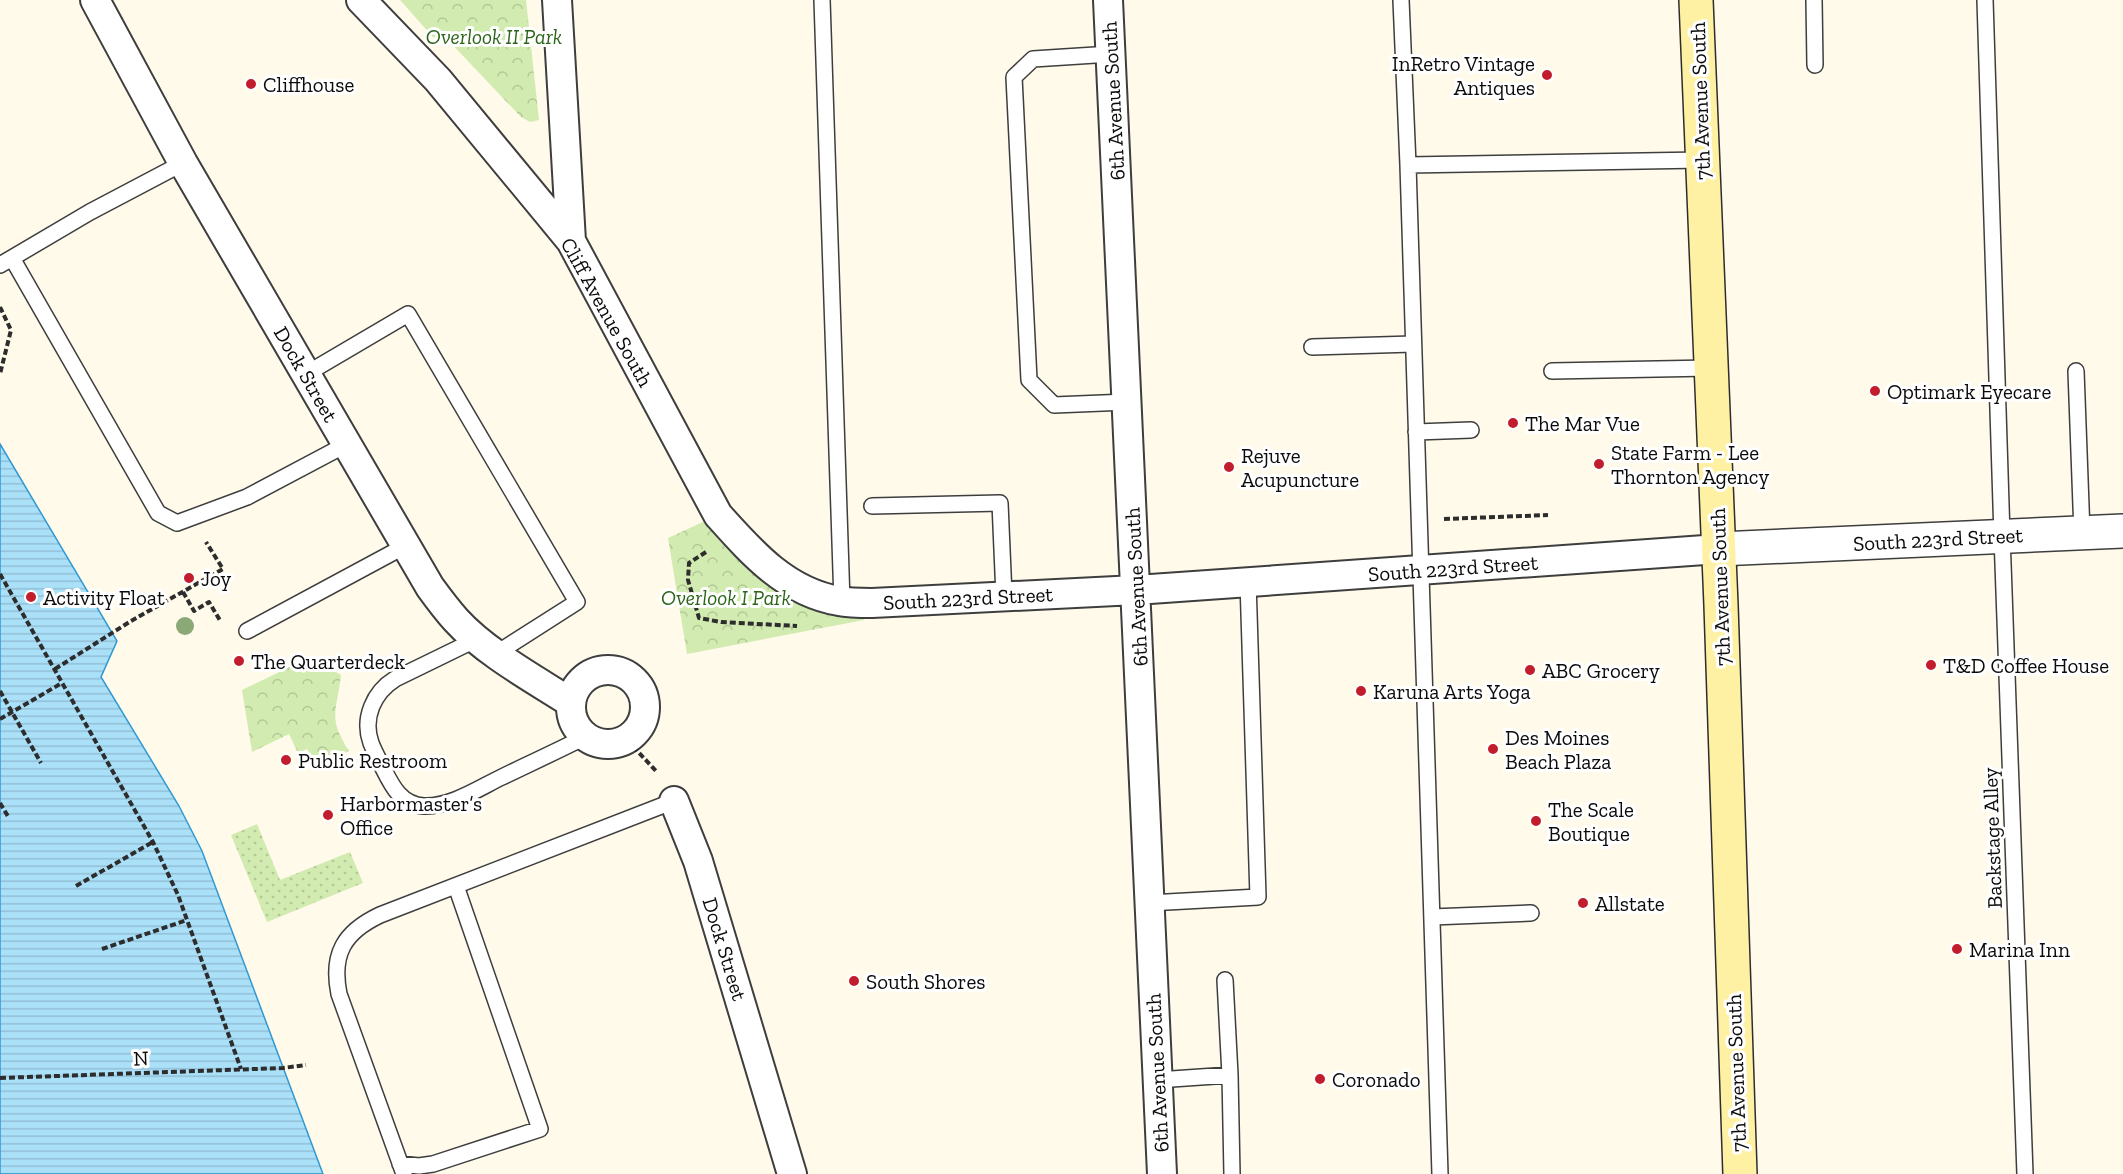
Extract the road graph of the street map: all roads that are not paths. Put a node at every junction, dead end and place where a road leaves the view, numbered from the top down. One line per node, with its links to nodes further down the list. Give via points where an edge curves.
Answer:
1 (94, 0): 13 (street, Dock Street)
2 (361, 0): 15 (street, Cliff Avenue South, via 438,80)
3 (557, 0): 15 (street)
4 (822, 0): 38 (lane)
5 (1108, 0): 10 (street, 6th Avenue South)
6 (1401, 0): 14 (lane)
7 (1696, 0): 12 (main road, 7th Avenue South)
8 (1814, 0): 11 (lane)
9 (1985, 0): 30 (lane, Backstage Alley)
10 (1111, 54): 23 (street, 6th Avenue South); 23 (lane, via 1033,59 1014,77 1029,380 1054,405)
11 (1815, 65)
12 (1702, 160): 14 (lane); 19 (main road, 7th Avenue South)
13 (183, 163): 16 (lane); 22 (street, Dock Street)
14 (1408, 165): 17 (lane)
15 (571, 241): 34 (street, Cliff Avenue South, via 718,515 746,547)
16 (6, 261): 26 (lane, via 158,513 177,523 191,518 247,497)
17 (1413, 344): 18 (lane); 25 (lane)
18 (1312, 347)
19 (1710, 368): 20 (lane); 32 (main road, 7th Avenue South)
20 (1552, 371)
21 (2076, 371): 29 (lane)
22 (306, 374): 26 (street, Dock Street); 40 (lane, via 408,314 577,602)
23 (1127, 402): 36 (street, 6th Avenue South)
24 (1471, 430): 25 (lane)
25 (1416, 432): 33 (lane)
26 (347, 444): 31 (street, Dock Street)
27 (872, 506): 37 (lane, via 1000,503)
28 (2123, 531): 29 (street, South 223rd Street)
29 (2082, 533): 30 (street, South 223rd Street)
30 (2001, 536): 32 (street, South 223rd Street); 57 (lane, Backstage Alley)
31 (405, 546): 39 (lane); 40 (street, Dock Street, via 442,604)
32 (1719, 549): 33 (street, South 223rd Street); 56 (main road, 7th Avenue South)
33 (1420, 570): 35 (street, South 223rd Street); 47 (lane)
34 (787, 581): 38 (street, South 223rd Street)
35 (1248, 582): 36 (street, South 223rd Street); 45 (lane, via 1258,897)
36 (1136, 590): 37 (street, South 223rd Street); 45 (street, 6th Avenue South)
37 (1004, 596): 38 (street, South 223rd Street)
38 (842, 602)
39 (247, 631)
40 (487, 646): 41 (street, Dock Street); 42 (lane, via 388,684 378,692 369,720 371,742 396,792 418,805 441,804)
41 (570, 702): 42 (street, via 573,722); 42 (street, via 582,680 604,670 617,670 628,676 644,695 643,720 627,740 606,745)
42 (585, 737)
43 (674, 801): 44 (lane); 52 (street, Dock Street, via 698,861)
44 (456, 886): 51 (lane, via 369,920 347,939 338,956 339,994); 51 (lane, via 540,1129 433,1164)
45 (1149, 903): 50 (street, 6th Avenue South)
46 (1531, 913): 47 (lane)
47 (1431, 917): 55 (lane)
48 (1225, 980): 49 (lane)
49 (1230, 1075): 50 (lane); 54 (lane)
50 (1157, 1080): 53 (street, 6th Avenue South)
51 (402, 1169)
52 (792, 1174)
53 (1162, 1174)
54 (1232, 1174)
55 (1440, 1174)
56 (1740, 1174)
57 (2025, 1174)

